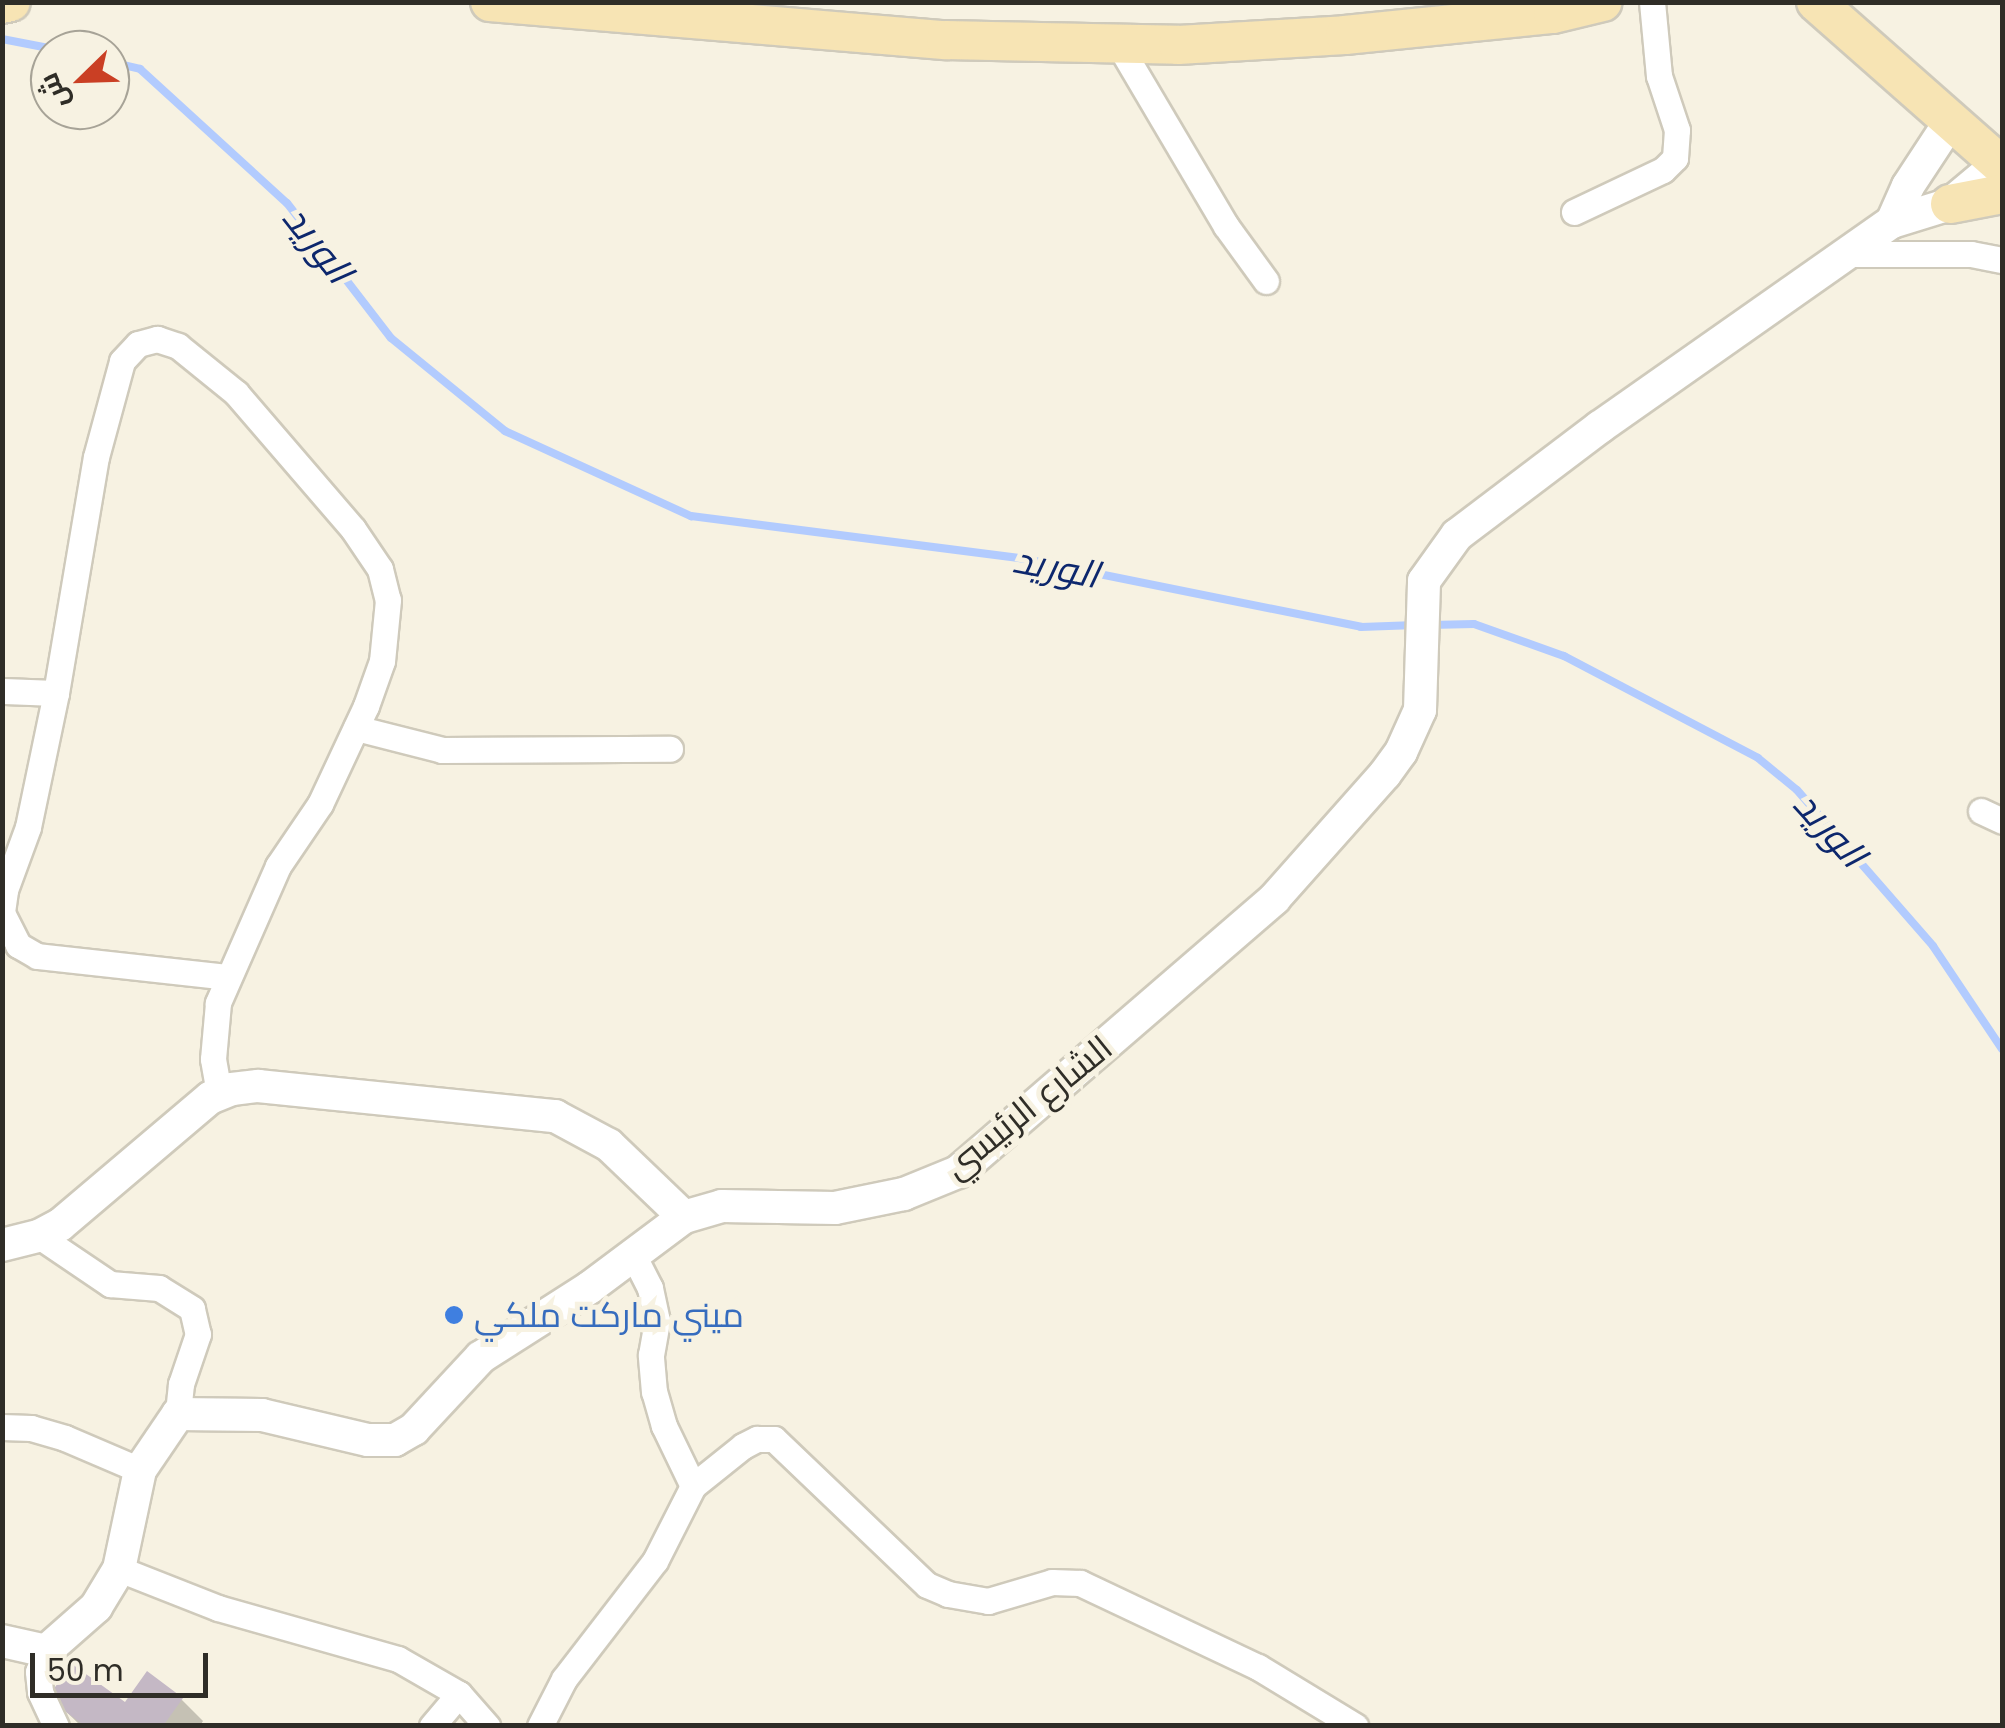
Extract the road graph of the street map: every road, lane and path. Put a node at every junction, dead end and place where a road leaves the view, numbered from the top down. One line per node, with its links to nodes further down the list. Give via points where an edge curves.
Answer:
1 (12, 2): 6 (main road)
2 (490, 2): 7 (main road, via 946,40)
3 (1603, 2): 7 (main road, via 1552,14 1250,44)
4 (1652, 2): 11 (street, via 1659,76 1676,130 1675,158 1664,170)
5 (1816, 2): 8 (main road)
6 (2, 4)
7 (1119, 45): 15 (street)
8 (1950, 122): 9 (main road); 12 (street)
9 (2001, 175): 10 (main road)
10 (1950, 204): 12 (street)
11 (1574, 212)
12 (1892, 222): 13 (street)
13 (1846, 254): 14 (street); 23 (street, الشارع الرئيسي, via 1480,516 1439,556 1424,581 1416,722 1361,805 1274,898 958,1172 868,1202 810,1210 722,1206)
14 (2002, 260)
15 (1266, 281)
16 (2, 691): 17 (street)
17 (56, 693): 18 (street, via 96,456 122,361 138,344 157,339 178,346 236,393 353,528 380,569 388,600 382,661); 20 (street)
18 (356, 728): 19 (street, via 442,750); 21 (street, via 320,804 278,866)
19 (670, 749)
20 (2, 913): 21 (street, via 8,933 37,956)
21 (228, 977): 22 (street, via 212,1032)
22 (219, 1093): 23 (street, via 271,1086 555,1116 609,1145); 24 (street)
23 (684, 1218): 26 (street, الشارع الرئيسي)
24 (40, 1236): 25 (street); 27 (street, via 110,1284 159,1288 192,1309 198,1334)
25 (2, 1245)
26 (632, 1254): 27 (street, الشارع الرئيسي, via 481,1357 414,1429 395,1440 262,1415); 30 (street, via 657,1321 654,1392)
27 (178, 1414): 29 (street)
28 (2, 1426): 29 (street, via 65,1438)
29 (140, 1470): 31 (street)
30 (692, 1486): 38 (street, via 655,1562 564,1679); 39 (street, via 744,1446 774,1439 927,1586 988,1600 1052,1582 1080,1583 1258,1667)
31 (119, 1569): 33 (street, via 96,1607); 34 (street, via 218,1608 398,1660)
32 (2, 1641): 33 (street)
33 (46, 1651): 35 (street, via 40,1692)
34 (460, 1694): 36 (street); 37 (street)
35 (56, 1726)
36 (432, 1726)
37 (488, 1726)
38 (540, 1726)
39 (1354, 1726)

